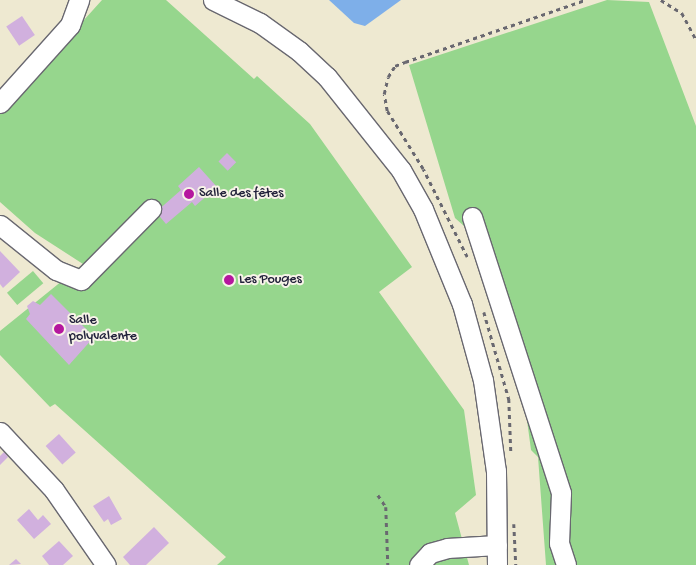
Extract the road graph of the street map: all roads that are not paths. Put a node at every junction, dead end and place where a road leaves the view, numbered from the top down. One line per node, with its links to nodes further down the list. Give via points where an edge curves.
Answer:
1 (79, 0): 3 (street, via 70,25)
2 (212, 0): 8 (street, via 260,23 299,51 327,77 401,170 423,209 462,304 483,380 496,471)
3 (0, 103)
4 (151, 209): 6 (street, via 81,280 56,270)
5 (472, 217): 12 (street, via 561,493 559,543)
6 (0, 225)
7 (1, 434): 9 (street, via 54,490)
8 (497, 545): 10 (street, via 447,548 430,553); 11 (street)
9 (106, 565)
10 (419, 565)
11 (497, 565)
12 (566, 565)

